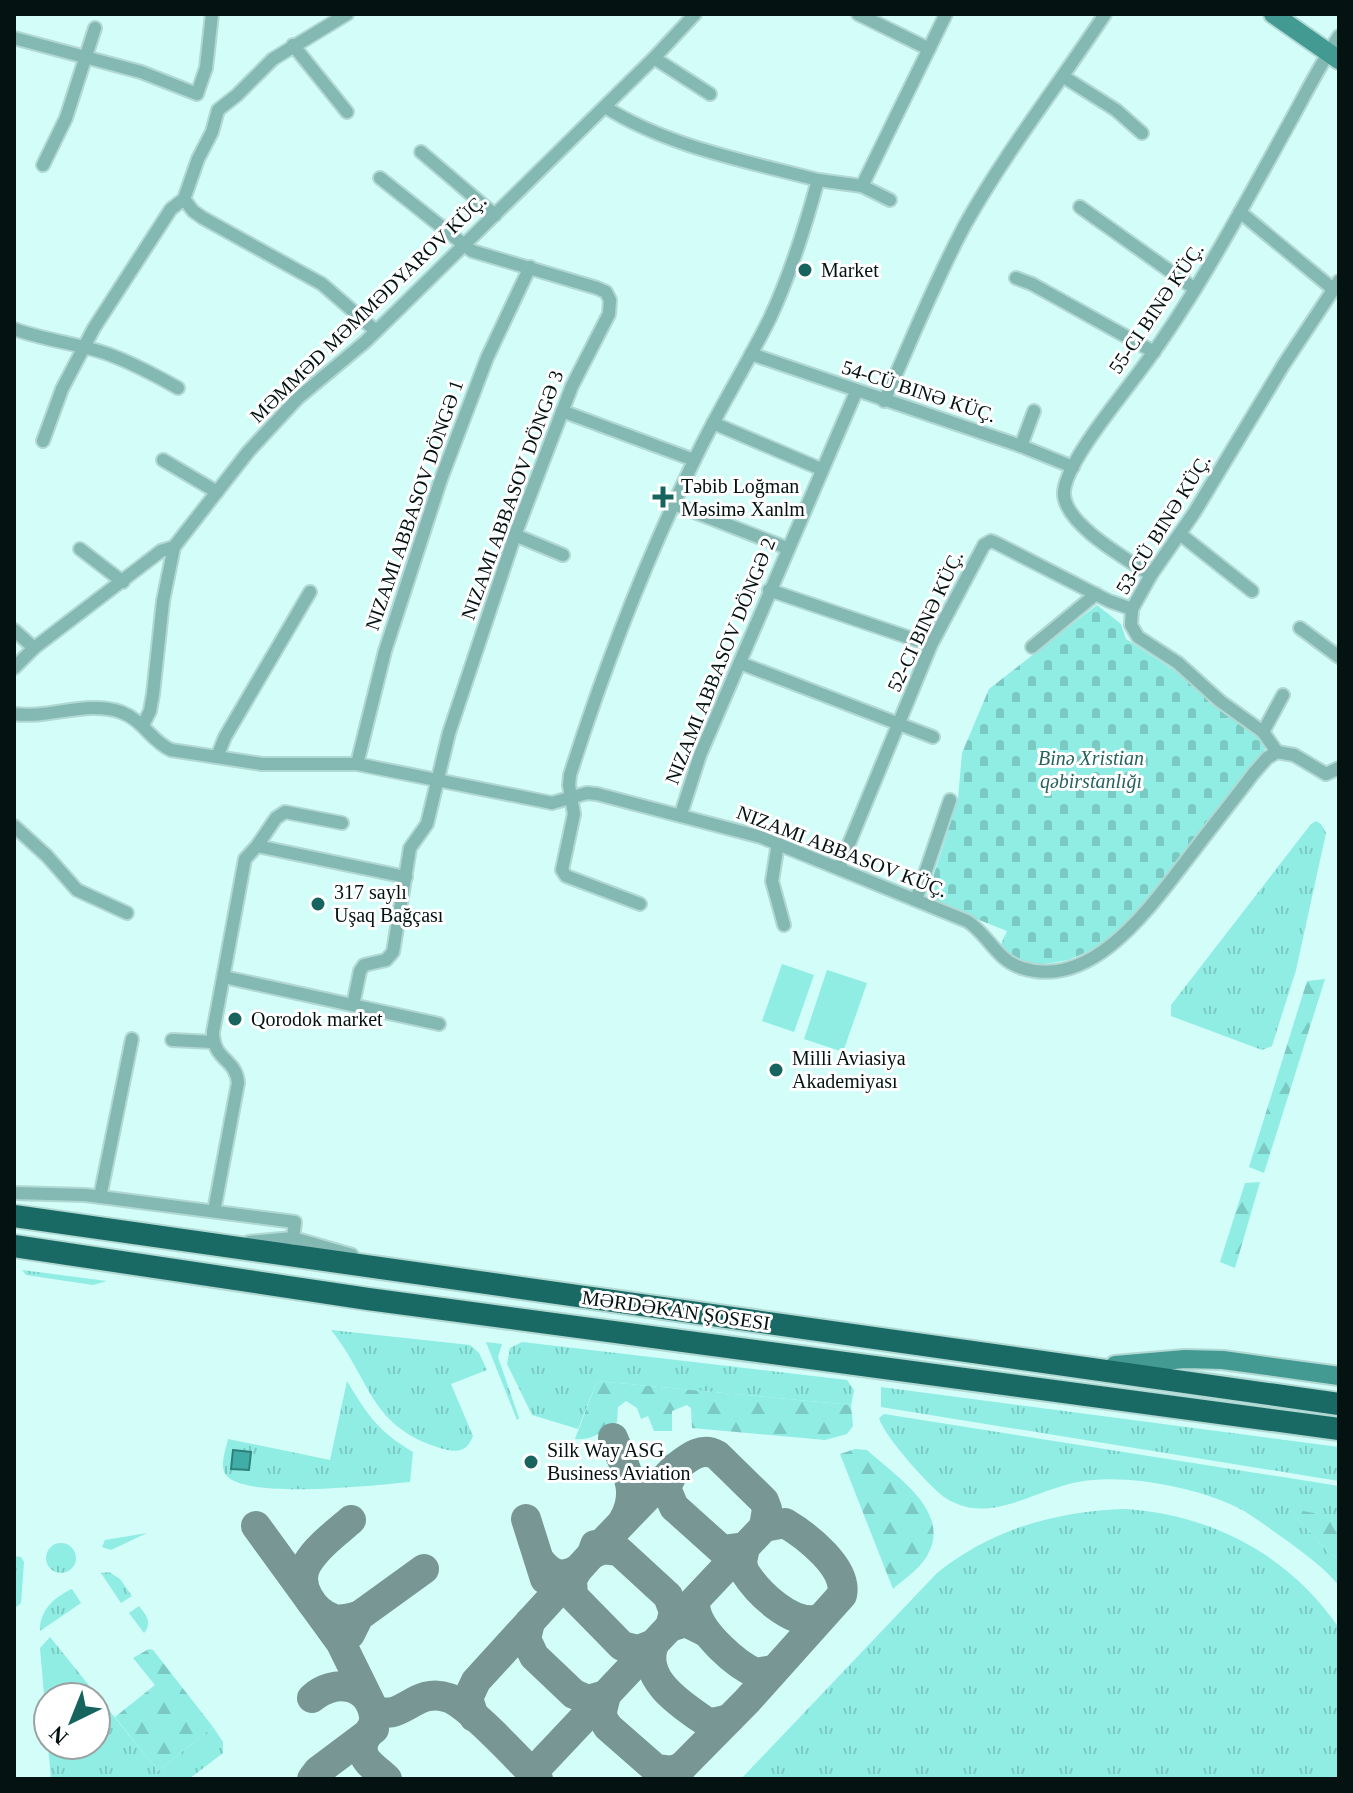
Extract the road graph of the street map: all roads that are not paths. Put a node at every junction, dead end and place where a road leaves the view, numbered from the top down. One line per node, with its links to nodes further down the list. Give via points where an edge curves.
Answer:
1 (212, 14): 17 (street, via 206,68)
2 (347, 14): 11 (street)
3 (695, 14): 15 (street, MƏMMƏD MƏMMƏDYAROV KÜÇ.)
4 (858, 14): 12 (street)
5 (946, 14): 12 (street)
6 (1105, 14): 16 (street)
7 (1273, 14): 14 (street)
8 (95, 28): 13 (street)
9 (1339, 36): 14 (street, 55-CI BINƏ KÜÇ.)
10 (14, 38): 13 (street)
11 (293, 45): 20 (street); 21 (street)
12 (929, 49): 27 (street)
13 (83, 57): 17 (street); 24 (street, via 66,118)
14 (1333, 57): 31 (street, 55-CI BINƏ KÜÇ.)
15 (654, 58): 18 (street); 19 (street, MƏMMƏD MƏMMƏDYAROV KÜÇ.)
16 (1064, 77): 22 (street); 45 (street, via 968,221)
17 (197, 94): 20 (street)
18 (710, 94)
19 (605, 107): 26 (street, via 674,140); 32 (street, MƏMMƏD MƏMMƏDYAROV KÜÇ.)
20 (218, 110): 28 (street)
21 (347, 112)
22 (1142, 133)
23 (421, 152): 32 (street)
24 (43, 165)
25 (380, 178): 33 (street, NIZAMI ABBASOV DÖNGƏ 3)
26 (818, 180): 27 (street); 42 (street, via 800,246)
27 (862, 186): 29 (street)
28 (184, 199): 39 (street, via 203,218 322,284); 40 (street, via 171,209)
29 (890, 200)
30 (1080, 207): 37 (street)
31 (1240, 212): 36 (street); 37 (street, 55-CI BINƏ KÜÇ.)
32 (495, 215): 33 (street, MƏMMƏD MƏMMƏDYAROV KÜÇ.)
33 (464, 246): 34 (street, NIZAMI ABBASOV DÖNGƏ 3, via 482,256); 39 (street, MƏMMƏD MƏMMƏDYAROV KÜÇ.)
34 (530, 267): 46 (street, NIZAMI ABBASOV DÖNGƏ 3, via 597,288 610,300 609,314); 86 (street, NIZAMI ABBASOV DÖNGƏ 1, via 487,358 441,479 385,651)
35 (1016, 278): 41 (street)
36 (1336, 285): 57 (street, 53-CÜ BINƏ KÜÇ.)
37 (1195, 289): 41 (street, 55-CI BINƏ KÜÇ.)
38 (14, 329): 40 (street)
39 (376, 331): 55 (street, MƏMMƏD MƏMMƏDYAROV KÜÇ., via 298,398)
40 (85, 347): 43 (street); 49 (street)
41 (1154, 352): 53 (street, 55-CI BINƏ KÜÇ.)
42 (751, 354): 44 (street, 54-CÜ BINƏ KÜÇ.); 48 (street)
43 (178, 388)
44 (856, 392): 45 (street, 54-CÜ BINƏ KÜÇ.); 54 (street, NIZAMI ABBASOV DÖNGƏ 2)
45 (884, 401): 50 (street, 54-CÜ BINƏ KÜÇ.)
46 (562, 411): 52 (street); 58 (street, NIZAMI ABBASOV DÖNGƏ 3)
47 (1034, 411): 50 (street)
48 (713, 423): 52 (street); 54 (street)
49 (43, 441)
50 (1021, 446): 53 (street, 54-CÜ BINƏ KÜÇ.)
51 (163, 460): 55 (street)
52 (694, 460): 56 (street)
53 (1073, 467): 63 (street, 55-CI BINƏ KÜÇ., via 1064,495 1074,516)
54 (821, 469): 60 (street, NIZAMI ABBASOV DÖNGƏ 2)
55 (217, 492): 59 (street, MƏMMƏD MƏMMƏDYAROV KÜÇ.)
56 (674, 504): 60 (street); 89 (street, via 601,678 570,775)
57 (1180, 534): 63 (street, 53-CÜ BINƏ KÜÇ.); 66 (street)
58 (515, 535): 62 (street); 88 (street, NIZAMI ABBASOV DÖNGƏ 3)
59 (174, 547): 64 (street, via 161,551); 81 (street, MƏMMƏD MƏMMƏDYAROV KÜÇ., via 153,694)
60 (787, 548): 65 (street, NIZAMI ABBASOV DÖNGƏ 2)
61 (80, 549): 64 (street)
62 (563, 555)
63 (1151, 575): 69 (street, 53-CÜ BINƏ KÜÇ.)
64 (123, 582): 74 (street)
65 (769, 590): 72 (street); 76 (street, NIZAMI ABBASOV DÖNGƏ 2)
66 (1252, 591)
67 (310, 592): 85 (street)
68 (1096, 594): 69 (street, 52-CI BINƏ KÜÇ.); 72 (street, 52-CI BINƏ KÜÇ., via 991,541 981,549); 73 (street)
69 (1132, 609): 82 (street, 53-CÜ BINƏ KÜÇ., via 1131,625 1138,637)
70 (1300, 628): 75 (street)
71 (14, 630): 74 (street)
72 (931, 645): 80 (street, 52-CI BINƏ KÜÇ.)
73 (1032, 647)
74 (34, 648): 77 (street)
75 (1339, 657)
76 (740, 663): 80 (street); 91 (street, NIZAMI ABBASOV DÖNGƏ 2, via 691,777)
77 (14, 668)
78 (1283, 695): 82 (street)
79 (14, 714): 81 (street, NIZAMI ABBASOV KÜÇ., via 102,708)
80 (900, 723): 83 (street); 96 (street, 52-CI BINƏ KÜÇ.)
81 (143, 725): 85 (street, NIZAMI ABBASOV KÜÇ., via 163,746)
82 (1263, 732): 84 (street, 53-CÜ BINƏ KÜÇ.)
83 (933, 737)
84 (1277, 752): 87 (street, via 1294,755 1326,774); 98 (street, NIZAMI ABBASOV KÜÇ., via 1253,774 1130,931 1094,958 1059,970 1013,965 973,925)
85 (217, 757): 86 (street, NIZAMI ABBASOV KÜÇ., via 276,765)
86 (357, 764): 88 (street, NIZAMI ABBASOV KÜÇ.)
87 (1339, 768)
88 (438, 780): 89 (street, NIZAMI ABBASOV KÜÇ., via 552,803); 97 (street, NIZAMI ABBASOV DÖNGƏ 3, via 427,824 410,848)
89 (571, 798): 91 (street, NIZAMI ABBASOV KÜÇ., via 597,794); 99 (street, via 574,814 562,870)
90 (950, 800): 98 (street)
91 (681, 814): 94 (street, NIZAMI ABBASOV KÜÇ.)
92 (342, 823): 95 (street, via 285,812)
93 (14, 826): 100 (street, via 77,890)
94 (778, 843): 96 (street, NIZAMI ABBASOV KÜÇ.); 101 (street, via 772,881)
95 (257, 846): 97 (street); 102 (street, via 245,859)
96 (839, 868): 98 (street, NIZAMI ABBASOV KÜÇ.)
97 (406, 877): 103 (street, NIZAMI ABBASOV DÖNGƏ 3, via 393,952 386,960 364,965)
98 (916, 900)
99 (640, 904)
100 (127, 913)
101 (784, 925)
102 (224, 977): 103 (street); 107 (street)
103 (353, 1005): 104 (street)
104 (439, 1024)
105 (132, 1039): 109 (street)
106 (172, 1040): 107 (street)
107 (213, 1042): 110 (street, via 234,1068 238,1083)
108 (14, 1193): 109 (street)
109 (100, 1197): 110 (street)
110 (214, 1211): 112 (street, via 295,1222)
111 (14, 1216): 113 (highway, MƏRDƏKAN ŞOSESI)
112 (293, 1238): 113 (street); 115 (street)
113 (220, 1244): 115 (highway, MƏRDƏKAN ŞOSESI)
114 (14, 1246): 119 (highway, MƏRDƏKAN ŞOSESI, via 368,1299)
115 (416, 1274): 116 (highway, MƏRDƏKAN ŞOSESI)
116 (1039, 1361): 117 (street, via 1124,1366 1223,1360); 118 (highway, MƏRDƏKAN ŞOSESI)
117 (1339, 1376)
118 (1339, 1404)
119 (1339, 1429)

